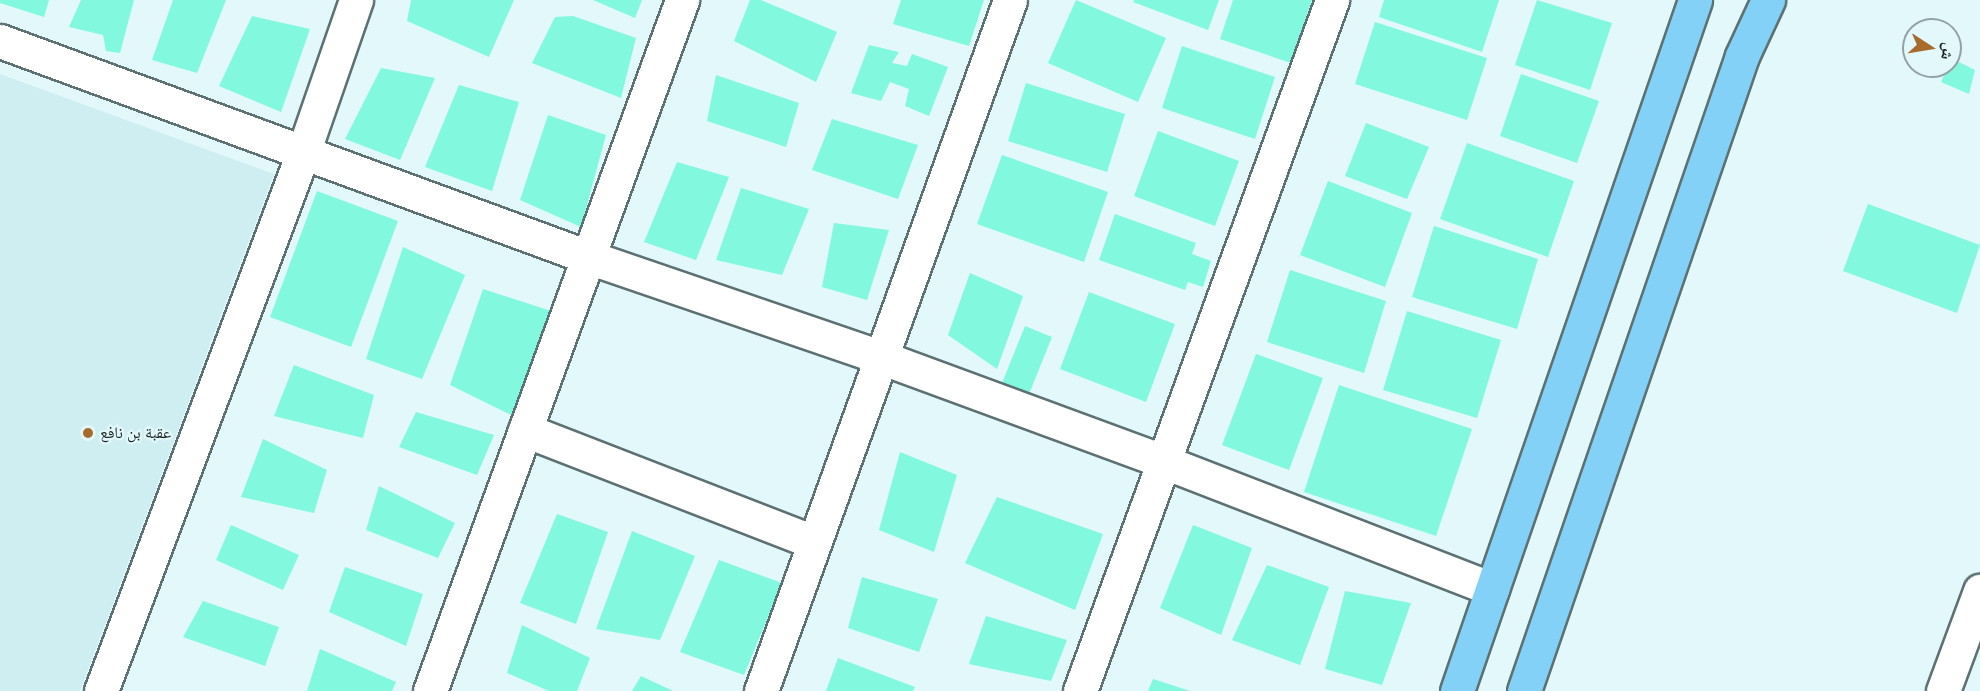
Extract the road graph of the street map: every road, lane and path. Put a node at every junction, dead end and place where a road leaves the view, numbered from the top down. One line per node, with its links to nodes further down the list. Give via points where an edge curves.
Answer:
1 (356, 0): 8 (street)
2 (682, 0): 9 (street)
3 (1010, 0): 10 (street)
4 (1332, 0): 12 (street)
5 (1695, 0): 14 (main road)
6 (1768, 0): 21 (main road, via 1742,56)
7 (0, 41): 8 (street)
8 (303, 153): 9 (street); 16 (street)
9 (588, 257): 10 (street); 11 (street)
10 (880, 357): 12 (street); 13 (street)
11 (525, 430): 13 (street); 17 (street)
12 (1162, 461): 14 (street); 19 (street)
13 (814, 543): 18 (street)
14 (1492, 589): 20 (main road)
15 (1980, 591): 22 (street)
16 (101, 691)
17 (430, 691)
18 (761, 691)
19 (1080, 691)
20 (1457, 691)
21 (1524, 691)
22 (1943, 691)

